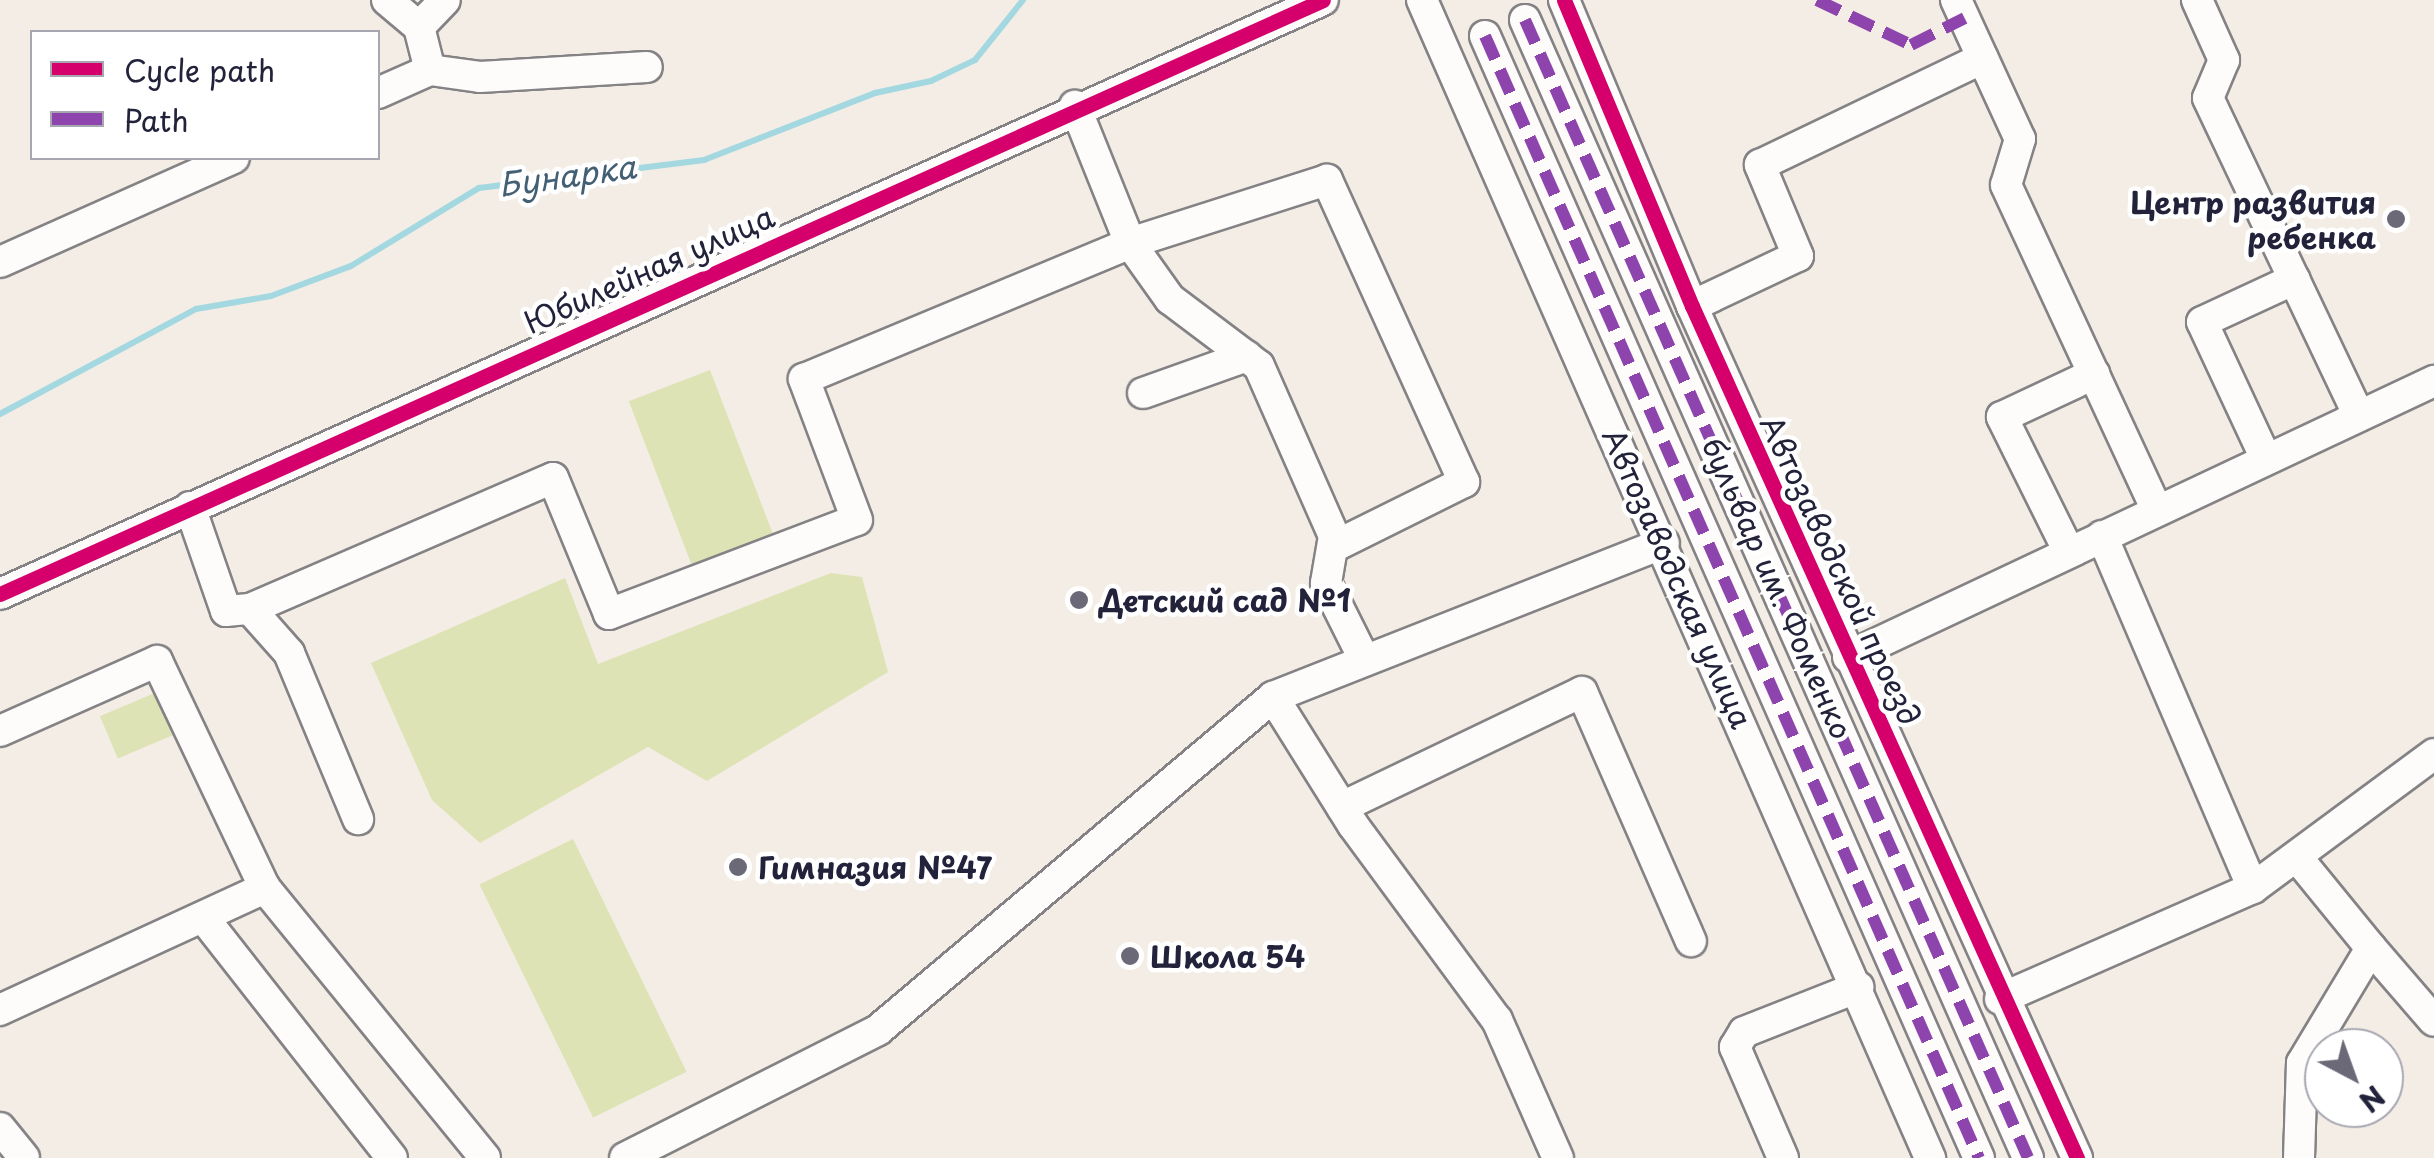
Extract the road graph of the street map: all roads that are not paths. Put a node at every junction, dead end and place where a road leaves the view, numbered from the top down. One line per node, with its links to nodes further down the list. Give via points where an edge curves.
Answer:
1 (386, 0): 9 (street)
2 (445, 0): 9 (street)
3 (1323, 0): 15 (street, Юбилейная улица)
4 (1422, 0): 30 (street, Автозаводская улица)
5 (1564, 0): 20 (street, Автозаводской проезд)
6 (1956, 0): 11 (street)
7 (2197, 0): 19 (street, via 2224,60 2208,98)
8 (1525, 20): 61 (street, бульвар им. Фоменко)
9 (420, 27): 13 (street)
10 (1485, 36): 60 (street, бульвар им. Фоменко)
11 (1983, 58): 20 (street, via 1760,165 1798,256); 22 (street, via 2020,139 2006,185)
12 (648, 67): 13 (street, via 480,77)
13 (430, 70): 14 (street)
14 (380, 93)
15 (1075, 106): 17 (street); 27 (street, Юбилейная улица)
16 (230, 160): 18 (street)
17 (1130, 242): 21 (street, via 1170,299); 31 (street, via 1327,180 1464,482); 34 (street, via 804,380 857,520 609,614 553,478)
18 (0, 262)
19 (2295, 279): 25 (street); 26 (street, via 2202,322)
20 (1692, 306): 36 (street, Автозаводской проезд)
21 (1247, 356): 24 (street); 31 (street)
22 (2094, 374): 28 (street); 32 (street, via 2002,417)
23 (2434, 381): 25 (street)
24 (1144, 393)
25 (2360, 416): 26 (street)
26 (2266, 459): 28 (street)
27 (190, 507): 33 (street, Юбилейная улица); 34 (street, via 226,611)
28 (2157, 510): 29 (street)
29 (2102, 536): 32 (street); 44 (street)
30 (1664, 544): 35 (street); 48 (street, Автозаводская улица)
31 (1337, 545): 35 (street, via 1326,582)
32 (2069, 552): 36 (street)
33 (0, 594)
34 (250, 609): 41 (street, via 289,654)
35 (1363, 657): 37 (street)
36 (1848, 658): 49 (street, Автозаводской проезд)
37 (1273, 697): 40 (street); 56 (street, via 878,1030)
38 (0, 731): 43 (street, via 157,660)
39 (2434, 754): 42 (street)
40 (1342, 807): 46 (street, via 1582,692); 57 (street, via 1497,1020)
41 (358, 819)
42 (2300, 861): 44 (street); 47 (street)
43 (265, 888): 45 (street); 55 (street)
44 (2254, 888): 49 (street)
45 (204, 917): 50 (street); 54 (street)
46 (1691, 941)
47 (2371, 948): 51 (street); 63 (street, via 2302,1063)
48 (1858, 987): 58 (street, via 1744,1032 1735,1047); 59 (street, Автозаводская улица)
49 (2000, 999): 62 (street, Автозаводской проезд)
50 (0, 1010)
51 (2434, 1021)
52 (0, 1128): 53 (street)
53 (24, 1158)
54 (392, 1158)
55 (485, 1158)
56 (625, 1158)
57 (1558, 1158)
58 (1782, 1158)
59 (1930, 1158)
60 (1978, 1158)
61 (2028, 1158)
62 (2077, 1158)
63 (2298, 1158)

